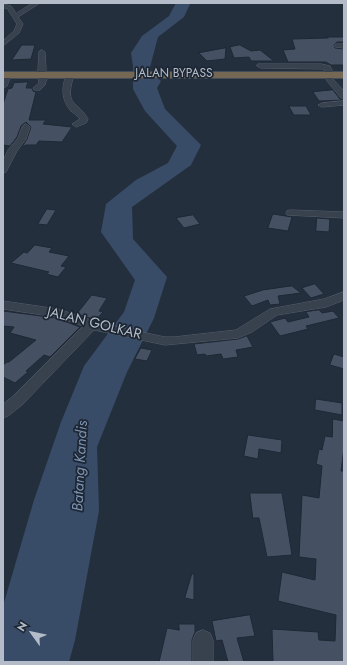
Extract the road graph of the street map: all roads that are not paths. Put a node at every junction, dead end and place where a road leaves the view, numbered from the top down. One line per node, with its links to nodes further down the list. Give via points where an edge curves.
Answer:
1 (37, 3): 3 (street)
2 (8, 6): 3 (street)
3 (15, 16): 4 (street, via 20,28)
4 (3, 44)
5 (42, 52): 8 (street)
6 (261, 66): 10 (street, via 321,66 326,67)
7 (344, 75): 10 (highway, JALAN BYPASS)
8 (42, 76): 9 (highway, JALAN BYPASS); 11 (highway, JALAN BYPASS); 13 (highway, JALAN BYPASS); 14 (street, via 41,85)
9 (124, 76): 10 (highway, JALAN BYPASS); 11 (highway, JALAN BYPASS)
10 (330, 77): 12 (highway, JALAN BYPASS); 15 (street)
11 (69, 78): 18 (street, via 66,98 84,117 83,122)
12 (344, 78)
13 (4, 79)
14 (37, 88)
15 (344, 96)
16 (344, 103): 17 (street)
17 (322, 105)
18 (76, 124)
19 (26, 127): 20 (street, via 22,139)
20 (3, 170)
21 (291, 213): 22 (street)
22 (344, 215)
23 (344, 296): 25 (street, JALAN GOLKAR, via 326,303 274,312 238,334 174,341)
24 (3, 305): 25 (street, JALAN GOLKAR, via 58,314)
25 (96, 327): 26 (street)
26 (3, 412)
27 (203, 640): 28 (street)
28 (202, 662)

